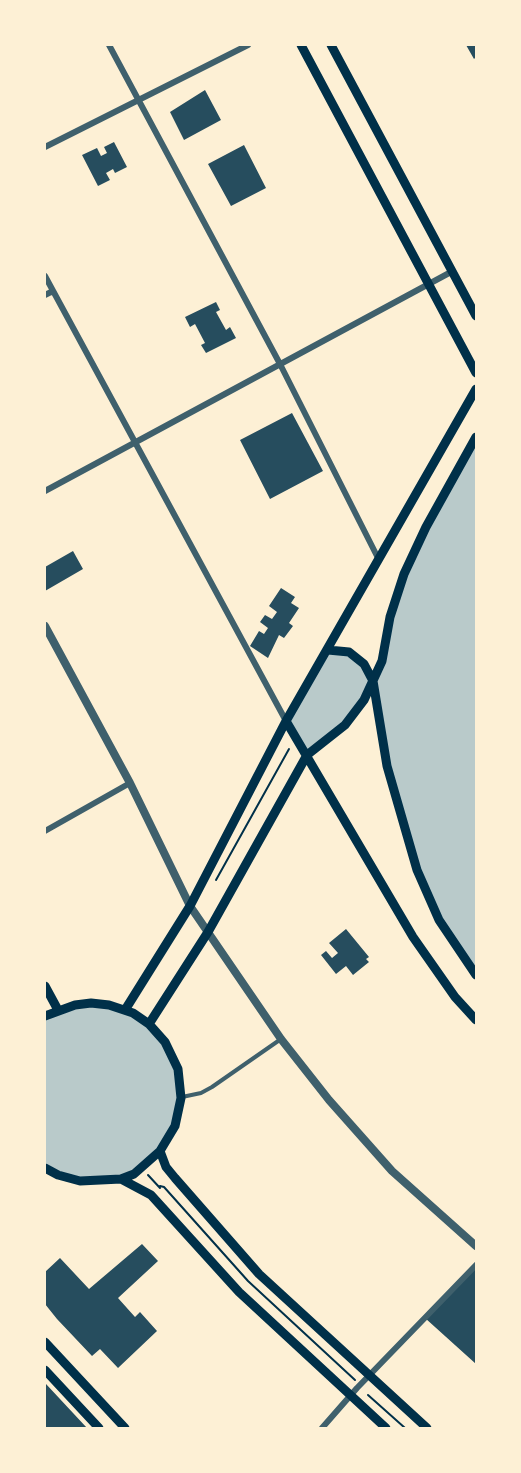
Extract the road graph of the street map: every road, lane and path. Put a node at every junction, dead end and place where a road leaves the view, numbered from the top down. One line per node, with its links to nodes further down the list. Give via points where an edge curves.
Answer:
1 (109, 45): 5 (street)
2 (248, 45): 5 (street)
3 (301, 45): 9 (main road)
4 (331, 45): 7 (main road)
5 (138, 99): 6 (street); 13 (street)
6 (45, 147)
7 (452, 272): 9 (street); 12 (main road)
8 (45, 276): 10 (street)
9 (428, 284): 13 (street); 14 (main road)
10 (53, 291): 11 (street); 17 (street)
11 (45, 295)
12 (476, 316)
13 (280, 364): 17 (street); 19 (street)
14 (476, 373)
15 (476, 389): 19 (main road)
16 (476, 437): 22 (main road, via 404,574 390,617 382,661)
17 (136, 440): 18 (street); 23 (street)
18 (45, 491)
19 (380, 561): 21 (main road)
20 (45, 626): 25 (street)
21 (328, 650): 22 (main road, via 349,652 364,664); 23 (main road)
22 (373, 681): 24 (main road, via 345,725); 29 (main road, via 387,766 417,870 439,920)
23 (286, 721): 24 (main road); 27 (main road)
24 (307, 755): 28 (main road); 34 (main road, via 413,937)
25 (130, 783): 26 (street); 27 (street)
26 (45, 831)
27 (190, 906): 28 (street); 32 (main road)
28 (208, 932): 35 (main road); 36 (street)
29 (476, 975)
30 (45, 986): 31 (main road)
31 (58, 1010): 32 (main road, via 92,1004); 33 (main road)
32 (125, 1010): 35 (main road)
33 (45, 1017)
34 (476, 1020)
35 (149, 1024): 37 (main road, via 165,1042 178,1069)
36 (281, 1039): 37 (lane, via 212,1087); 42 (street, via 392,1171)
37 (181, 1098): 38 (main road, via 175,1126)
38 (160, 1151): 40 (main road, via 142,1168); 46 (main road, via 166,1167 259,1274)
39 (45, 1168): 40 (main road, via 80,1181)
40 (121, 1179): 47 (main road, via 151,1195 240,1292)
41 (158, 1186): 47 (path, via 245,1284)
42 (476, 1246)
43 (476, 1265): 46 (street)
44 (45, 1342): 49 (main road)
45 (45, 1370): 48 (main road)
46 (369, 1376): 47 (street); 53 (main road)
47 (353, 1392): 50 (street); 51 (main road); 52 (path, via 375,1400)
48 (99, 1428)
49 (125, 1428)
50 (322, 1428)
51 (386, 1428)
52 (405, 1428)
53 (427, 1428)

